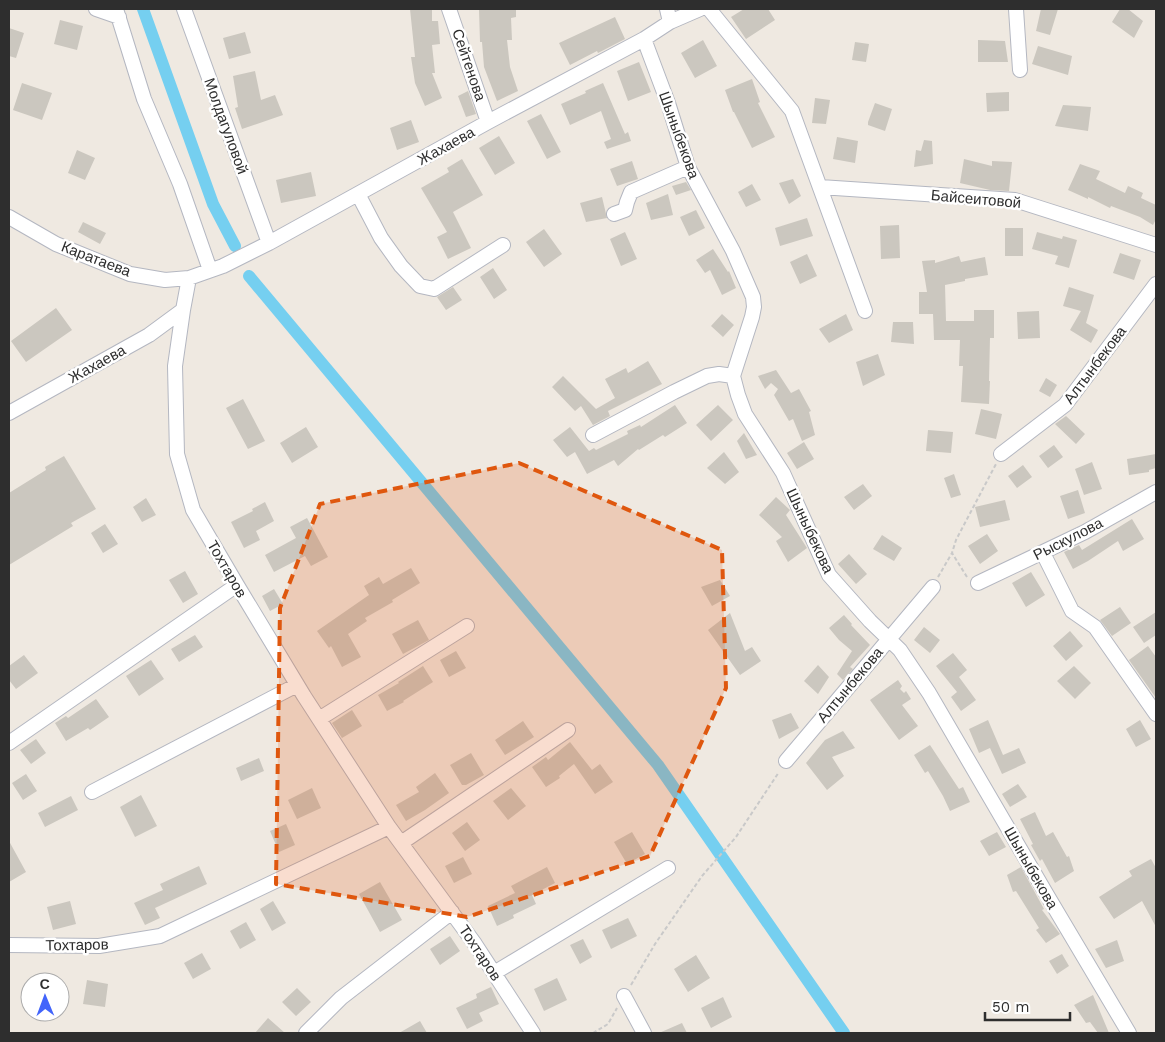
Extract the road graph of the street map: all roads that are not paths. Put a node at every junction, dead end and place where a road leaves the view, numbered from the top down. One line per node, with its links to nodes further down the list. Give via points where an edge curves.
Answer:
1 (96, 9): 7 (street)
2 (184, 9): 17 (street, Молдагуловой)
3 (449, 9): 11 (street, Сейтенова)
4 (700, 9): 8 (street, Жахаева)
5 (709, 9): 13 (street, via 792,111)
6 (1016, 9): 10 (street)
7 (118, 13): 20 (street, via 144,99)
8 (668, 15): 9 (street, Жахаева)
9 (644, 39): 11 (street, Жахаева); 12 (street, Шыныбекова)
10 (1020, 70)
11 (488, 122): 14 (street, Жахаева)
12 (688, 167): 15 (street, via 631,192 625,210); 25 (street, Шыныбекова, via 733,251 753,297 752,317)
13 (820, 188): 19 (street, Байсеитовой, via 1015,200); 24 (street)
14 (358, 194): 17 (street, Жахаева); 18 (street, via 381,238 420,286 434,289)
15 (614, 214)
16 (9, 217): 21 (street, Каратаева, via 56,244 130,274 165,280)
17 (266, 244): 20 (street, Жахаева)
18 (503, 244)
19 (1156, 245)
20 (217, 268): 21 (street, Жахаева)
21 (189, 278): 23 (street, Тохтаров)
22 (1156, 284): 28 (street, Алтынбекова, via 1065,405)
23 (183, 310): 26 (street, Жахаева, via 149,335); 32 (street, Тохтаров, via 175,366 177,454 193,510)
24 (865, 311)
25 (733, 376): 27 (street, via 707,376); 35 (street, Шыныбекова, via 745,414 784,473 829,575)
26 (9, 413)
27 (593, 436)
28 (1001, 454)
29 (1156, 492): 30 (street, Рыскулова)
30 (1043, 552): 31 (street, Рыскулова); 37 (street, via 1072,611 1095,627)
31 (978, 583)
32 (236, 585): 36 (street, Тохтаров); 40 (street)
33 (933, 587): 35 (street, Алтынбекова)
34 (467, 626): 38 (street)
35 (888, 639): 41 (street, Алтынбекова); 53 (street, Шыныбекова, via 900,650 929,693)
36 (297, 685): 38 (street, Тохтаров); 42 (street)
37 (1156, 714)
38 (318, 719): 43 (street, Тохтаров)
39 (568, 730): 44 (street)
40 (9, 743)
41 (786, 761)
42 (92, 792)
43 (389, 827): 44 (street, Тохтаров); 47 (street, Тохтаров, via 160,936 99,946)
44 (401, 843): 46 (street, Тохтаров)
45 (668, 868): 48 (street)
46 (452, 912): 48 (street, Тохтаров); 50 (street, via 341,998)
47 (9, 945)
48 (494, 973): 51 (street, Тохтаров)
49 (624, 996): 52 (street)
50 (306, 1033)
51 (532, 1033)
52 (644, 1033)
53 (1129, 1033)

